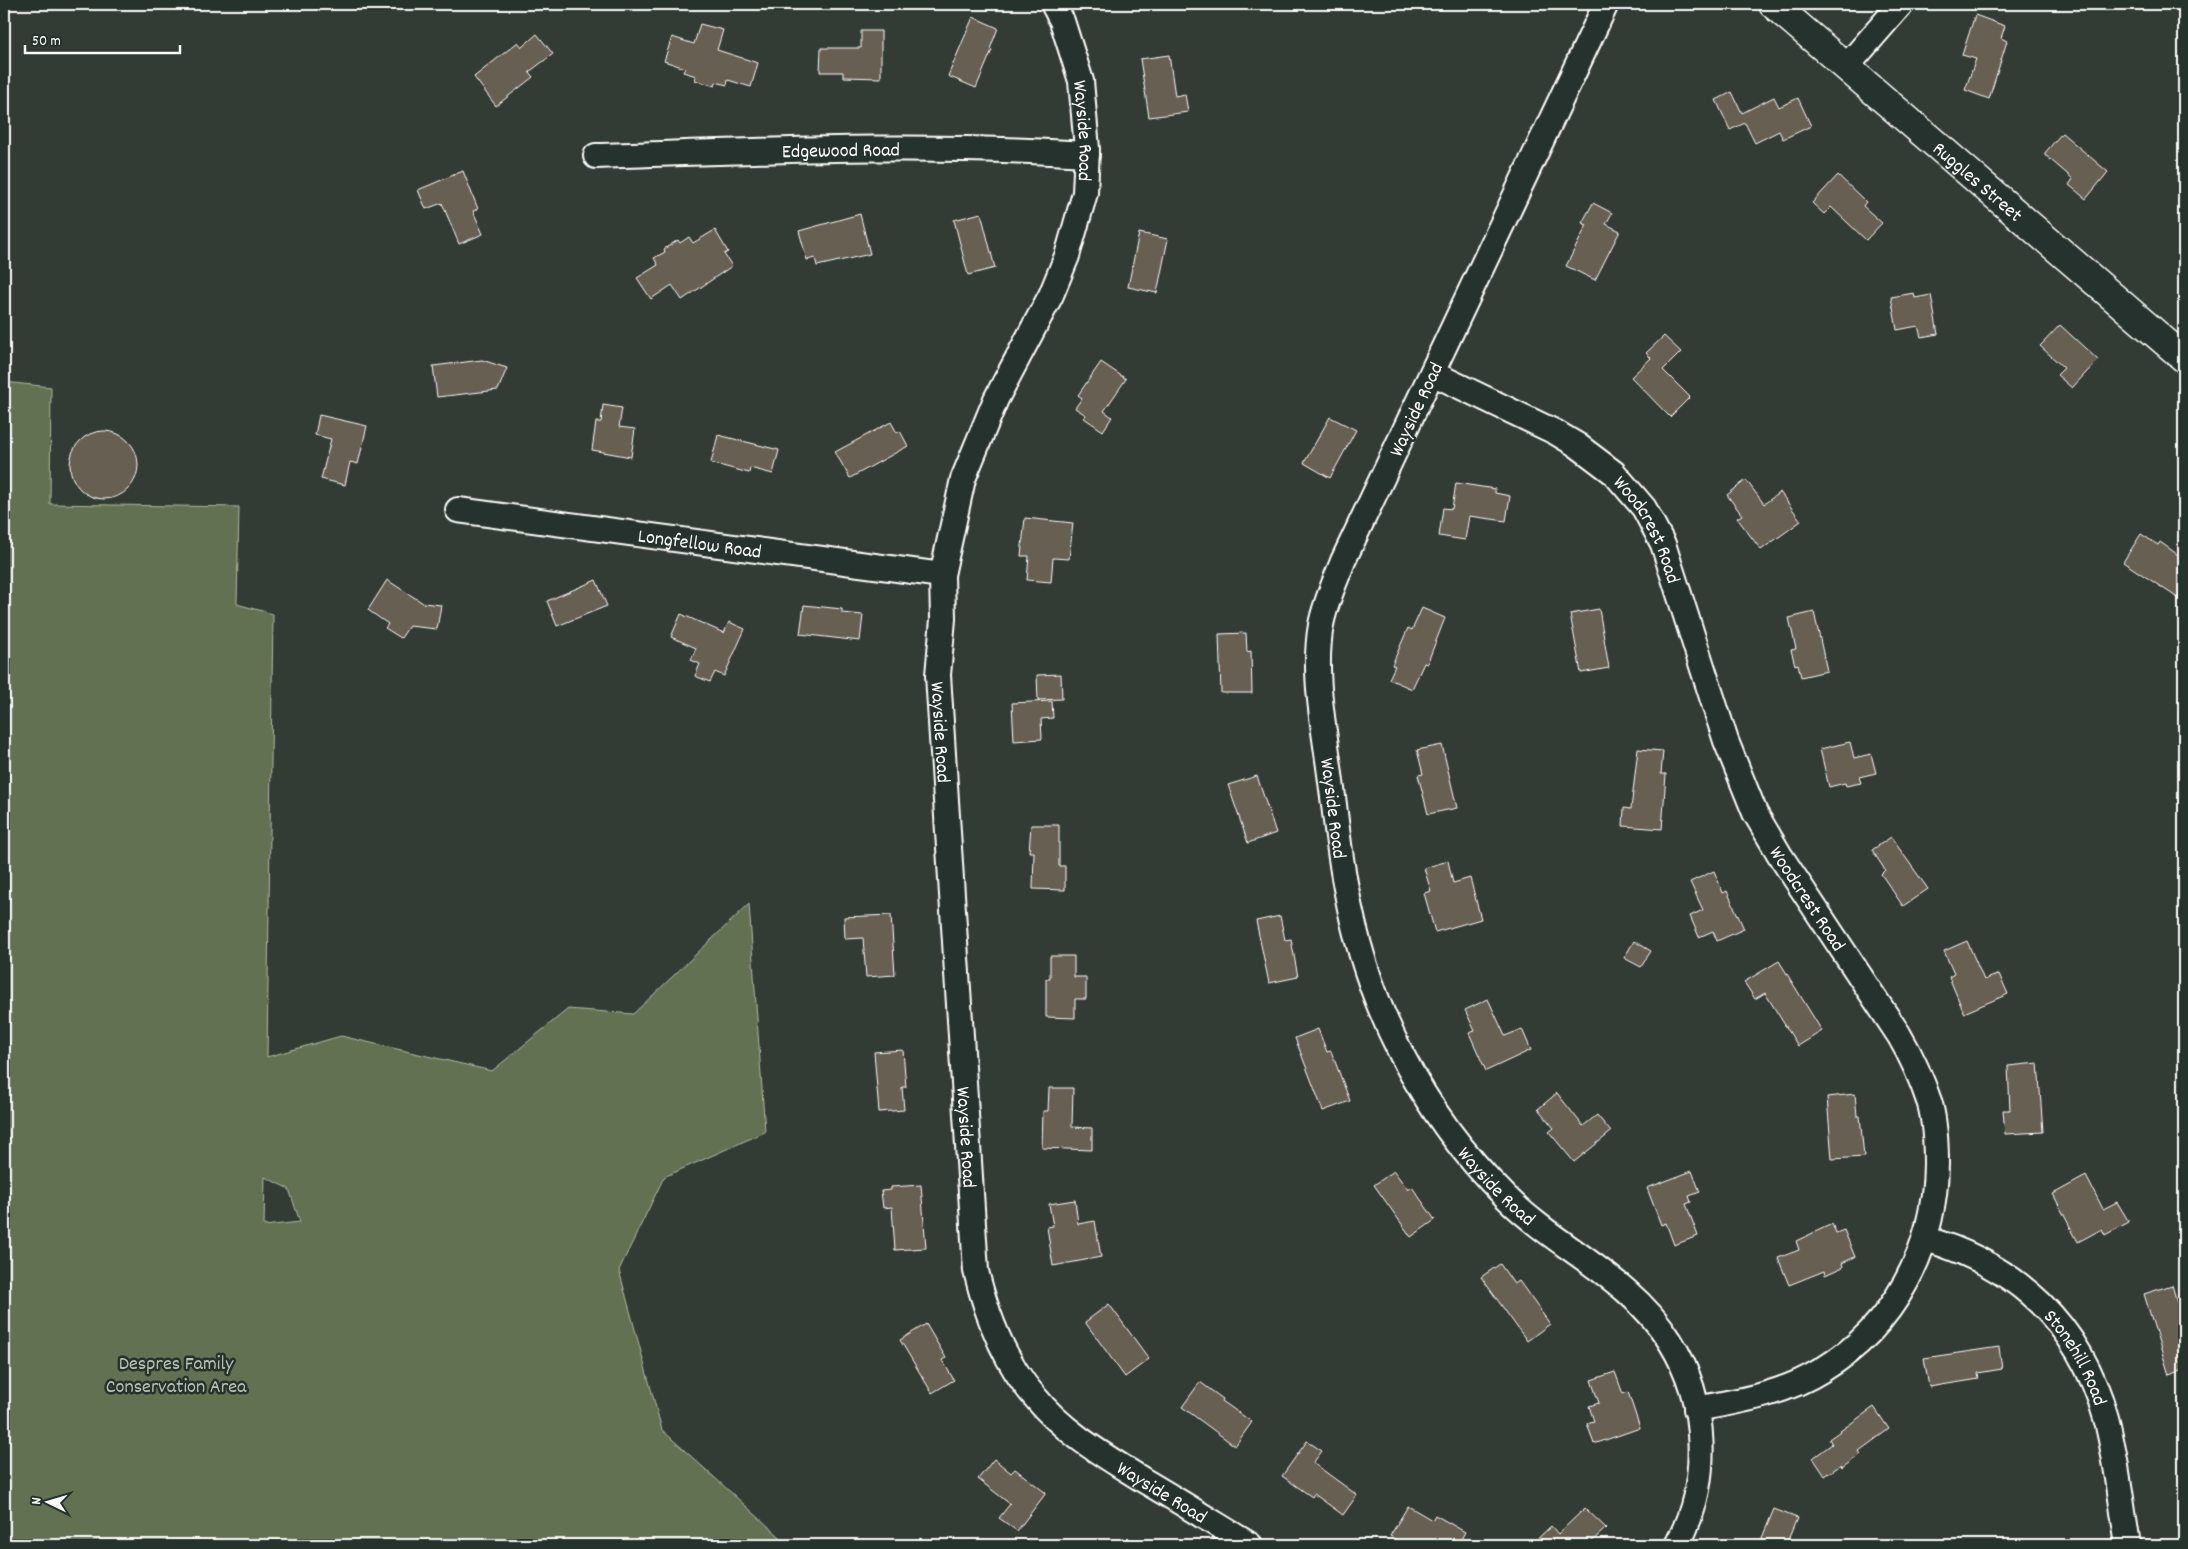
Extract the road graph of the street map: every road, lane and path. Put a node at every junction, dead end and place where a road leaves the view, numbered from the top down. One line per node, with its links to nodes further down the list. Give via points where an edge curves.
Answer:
1 (1053, 4): 6 (street, Wayside Road, via 1062,21 1081,81)
2 (1606, 4): 9 (street, Wayside Road)
3 (1773, 4): 5 (street, Ruggles Street)
4 (1901, 4): 5 (street)
5 (1847, 66): 8 (street, Ruggles Street)
6 (1087, 154): 7 (street, Edgewood Road, via 1022,150 861,149); 11 (street, Wayside Road, via 1085,194 1067,256 1051,295 996,399 963,479)
7 (596, 156)
8 (2184, 358)
9 (1432, 374): 12 (street, Woodcrest Road, via 1577,445 1614,473 1655,526 1671,566 1734,765 1755,813 1780,857 1899,1035 1922,1082 1930,1106 1936,1157 1933,1210); 13 (street, Wayside Road, via 1343,561 1321,626 1319,685 1346,888 1356,932 1387,1027 1406,1067 1454,1137 1508,1199 1544,1230 1613,1279 1654,1318 1684,1368)
10 (458, 510): 11 (street, Longfellow Road)
11 (942, 575): 14 (street, Wayside Road, via 943,619 938,685 974,1246 976,1271 985,1305 1014,1369 1035,1398 1061,1424 1090,1446)
12 (1926, 1239): 13 (street, Woodcrest Road, via 1890,1306 1841,1358 1801,1382 1780,1390); 16 (street, Stonehill Road, via 1953,1247 2002,1271 2022,1285 2073,1342 2106,1418)
13 (1696, 1409): 15 (street, Wayside Road, via 1700,1451 1698,1480 1692,1508)
14 (1250, 1545)
15 (1677, 1545)
16 (2128, 1545)

